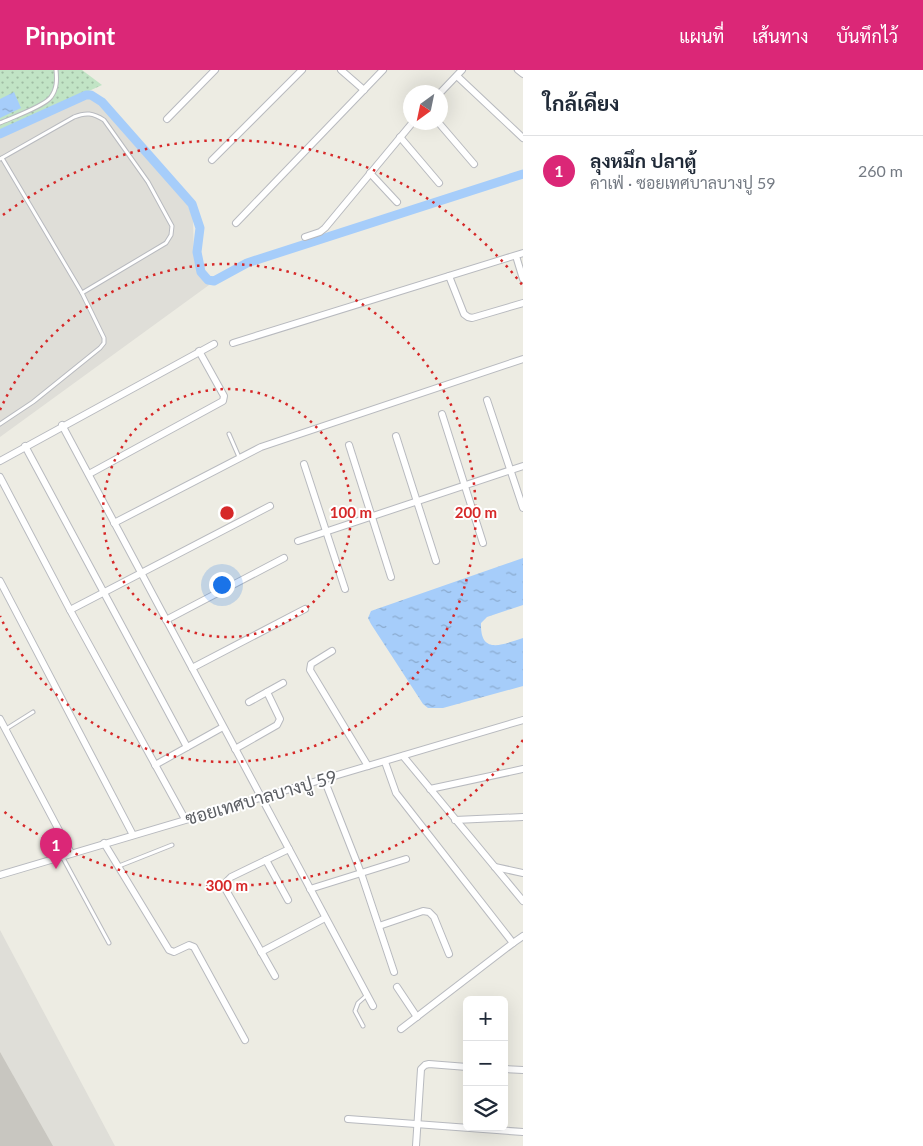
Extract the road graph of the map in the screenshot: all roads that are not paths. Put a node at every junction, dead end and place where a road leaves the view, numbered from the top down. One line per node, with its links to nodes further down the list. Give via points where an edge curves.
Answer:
1 (56, 70): 13 (lane, via 57,84 51,98)
2 (215, 70): 12 (street)
3 (302, 70): 19 (street)
4 (341, 70): 11 (street)
5 (383, 70): 11 (street)
6 (462, 70): 9 (street)
7 (518, 70): 8 (street)
8 (523, 74)
9 (457, 76): 10 (street); 17 (street)
10 (448, 85)
11 (364, 90): 24 (street)
12 (167, 119)
13 (0, 123)
14 (406, 130): 16 (street)
15 (445, 130): 20 (street)
16 (400, 137): 21 (street); 22 (street)
17 (523, 138)
18 (1, 159): 29 (lane); 29 (lane, via 74,117 83,113 94,114 104,120 148,182 172,226 172,235 166,243)
19 (212, 160)
20 (474, 164)
21 (370, 173): 23 (street); 25 (street, via 320,232)
22 (439, 183)
23 (397, 202)
24 (236, 224)
25 (304, 237)
26 (520, 254): 27 (street); 28 (street)
27 (449, 276): 30 (street, via 468,317); 31 (street)
28 (523, 279)
29 (82, 293): 37 (lane, via 104,343 33,402)
30 (523, 303)
31 (233, 343)
32 (214, 344): 33 (street)
33 (199, 351): 38 (street); 48 (street, via 224,396 223,401)
34 (523, 359): 43 (street)
35 (487, 400): 47 (street)
36 (442, 414): 50 (street)
37 (0, 424)
38 (62, 425): 42 (street); 48 (street)
39 (229, 434): 43 (lane)
40 (396, 436): 51 (street)
41 (349, 445): 54 (street)
42 (25, 446): 44 (street); 65 (street)
43 (239, 458): 55 (street)
44 (0, 461)
45 (304, 464): 56 (street)
46 (523, 466): 47 (street)
47 (510, 470): 50 (street); 53 (street)
48 (89, 474): 55 (street)
49 (0, 476): 67 (street)
50 (464, 485): 51 (street); 58 (street)
51 (418, 500): 54 (street); 60 (street)
52 (270, 506): 61 (street)
53 (523, 508)
54 (372, 516): 56 (street); 62 (street)
55 (114, 523): 61 (street)
56 (325, 531): 57 (street); 64 (street)
57 (298, 541)
58 (482, 543)
59 (284, 558): 68 (street)
60 (436, 561)
61 (142, 573): 65 (street); 68 (street)
62 (391, 577)
63 (0, 581): 92 (street)
64 (345, 589)
65 (104, 592): 67 (street); 79 (street)
66 (305, 609): 70 (street)
67 (70, 610): 83 (street)
68 (166, 620): 70 (street)
69 (332, 652): 84 (street, via 311,664 310,670)
70 (192, 668): 77 (street)
71 (283, 683): 72 (street)
72 (267, 692): 73 (street); 80 (street, via 280,723)
73 (249, 702)
74 (33, 712): 78 (lane)
75 (0, 719): 78 (street)
76 (523, 720): 81 (street, ซอยเทศบาลบางปู 59)
77 (223, 727): 79 (street); 80 (street)
78 (6, 730): 96 (street)
79 (187, 747): 83 (street)
80 (234, 749): 88 (street)
81 (402, 756): 82 (street, ซอยเทศบาลบางปู 59); 87 (street)
82 (385, 762): 84 (street, ซอยเทศบาลบางปู 59); 111 (street, via 396,793)
83 (155, 765): 90 (street)
84 (368, 766): 86 (street, ซอยเทศบาลบางปู 59)
85 (523, 770): 87 (street)
86 (324, 779): 88 (street, ซอยเทศบาลบางปู 59); 102 (street)
87 (430, 789): 91 (street)
88 (261, 797): 90 (street, ซอยเทศบาลบางปู 59); 95 (street)
89 (523, 817): 91 (street)
90 (185, 819): 92 (street, ซอยเทศบาลบางปู 59)
91 (455, 820): 101 (street)
92 (133, 835): 93 (street, ซอยเทศบาลบางปู 59)
93 (104, 843): 96 (street, ซอยเทศบาลบางปู 59); 100 (street)
94 (172, 846): 100 (lane)
95 (289, 849): 99 (street); 105 (street)
96 (71, 853): 97 (street, ซอยเทศบาลบางปู 59)
97 (62, 856): 104 (street, ซอยเทศบาลบางปู 59); 112 (lane)
98 (406, 859): 102 (street)
99 (266, 860): 106 (street); 113 (street, via 228,879 226,886)
100 (118, 866): 123 (street, via 168,950 174,952 189,945 194,947)
101 (494, 867): 103 (street); 107 (street)
102 (361, 872): 105 (street); 109 (street)
103 (523, 873)
104 (0, 875)
105 (310, 889): 108 (street)
106 (288, 900)
107 (523, 901)
108 (325, 918): 113 (street); 118 (street)
109 (378, 926): 114 (street, via 423,911 429,912); 115 (street)
110 (523, 936): 111 (street)
111 (513, 942): 120 (street)
112 (109, 943)
113 (261, 952): 116 (street)
114 (449, 954)
115 (394, 972)
116 (275, 976)
117 (397, 987): 120 (street)
118 (367, 995): 119 (street); 121 (lane, via 355,1011)
119 (373, 1006)
120 (417, 1017): 122 (street)
121 (363, 1026)
122 (401, 1029)
123 (245, 1040)
124 (463, 1067): 128 (street, via 430,1064 421,1069)
125 (508, 1069): 126 (street)
126 (523, 1070)
127 (348, 1119): 128 (street)
128 (417, 1124): 129 (street); 130 (street)
129 (523, 1132)
130 (416, 1146)

